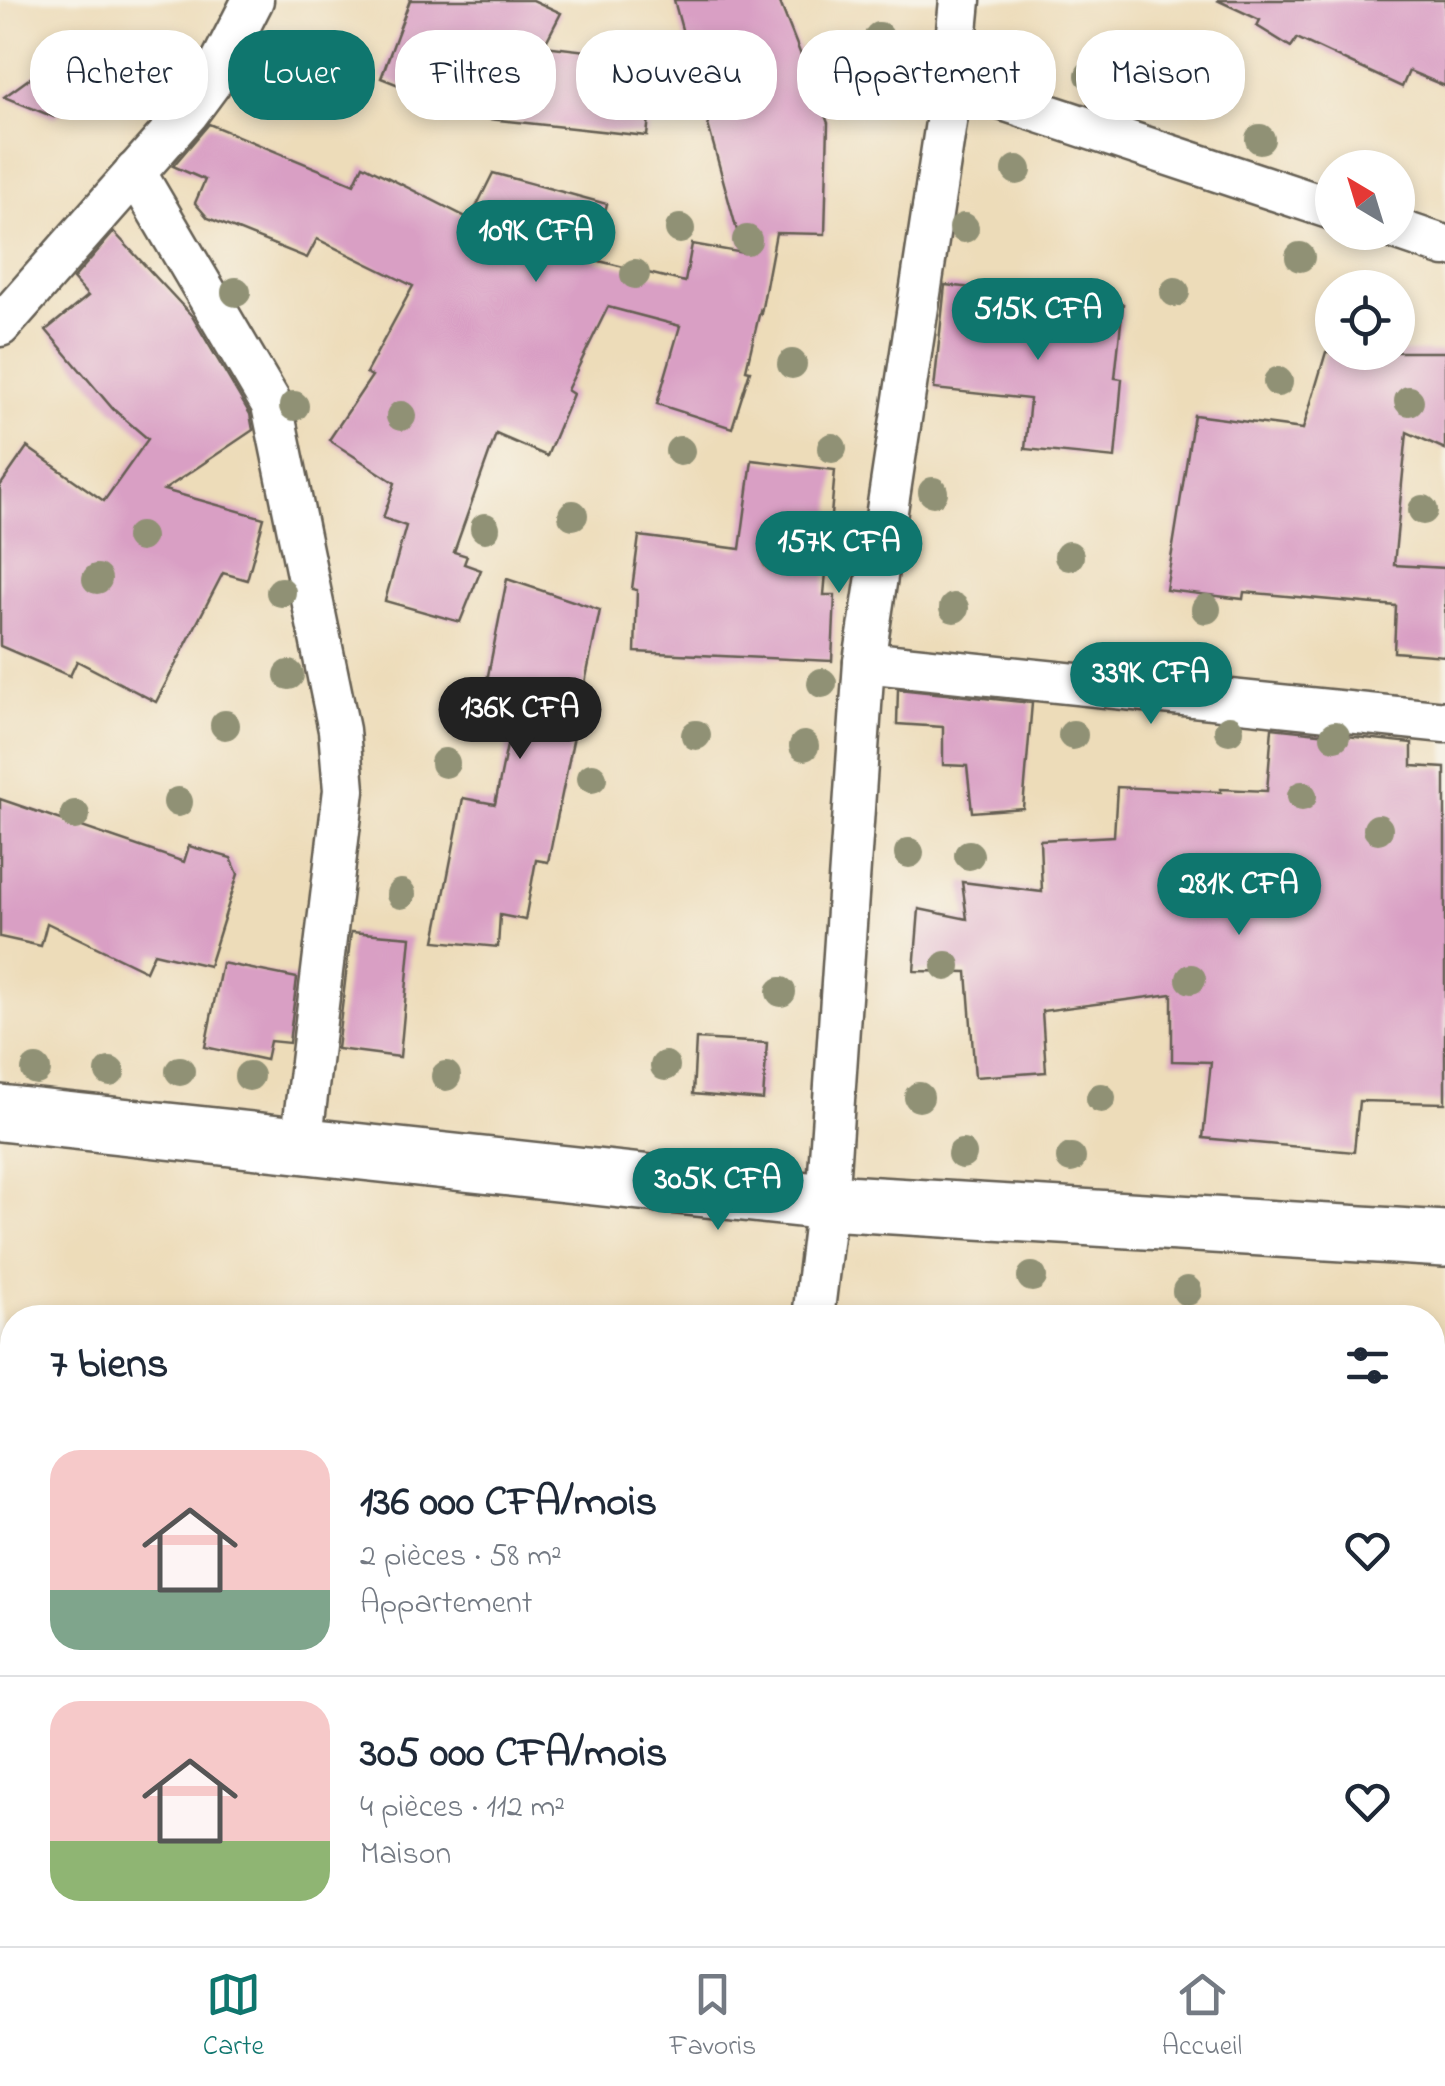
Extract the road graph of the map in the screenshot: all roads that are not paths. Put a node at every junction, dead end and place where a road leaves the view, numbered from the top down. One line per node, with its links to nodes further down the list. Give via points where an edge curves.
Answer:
1 (253, 0): 6 (street, via 211,82)
2 (960, 0): 3 (street)
3 (957, 30)
4 (1056, 117): 7 (street)
5 (946, 120): 11 (street)
6 (135, 172): 10 (street); 14 (street, via 272,406 339,730 344,790)
7 (1315, 202)
8 (1415, 236): 9 (street)
9 (1445, 246)
10 (0, 326)
11 (864, 662): 12 (street); 15 (street)
12 (1445, 722)
13 (0, 1113): 14 (street)
14 (301, 1146): 15 (street)
15 (827, 1202): 16 (street); 17 (street)
16 (1445, 1239)
17 (815, 1305)

